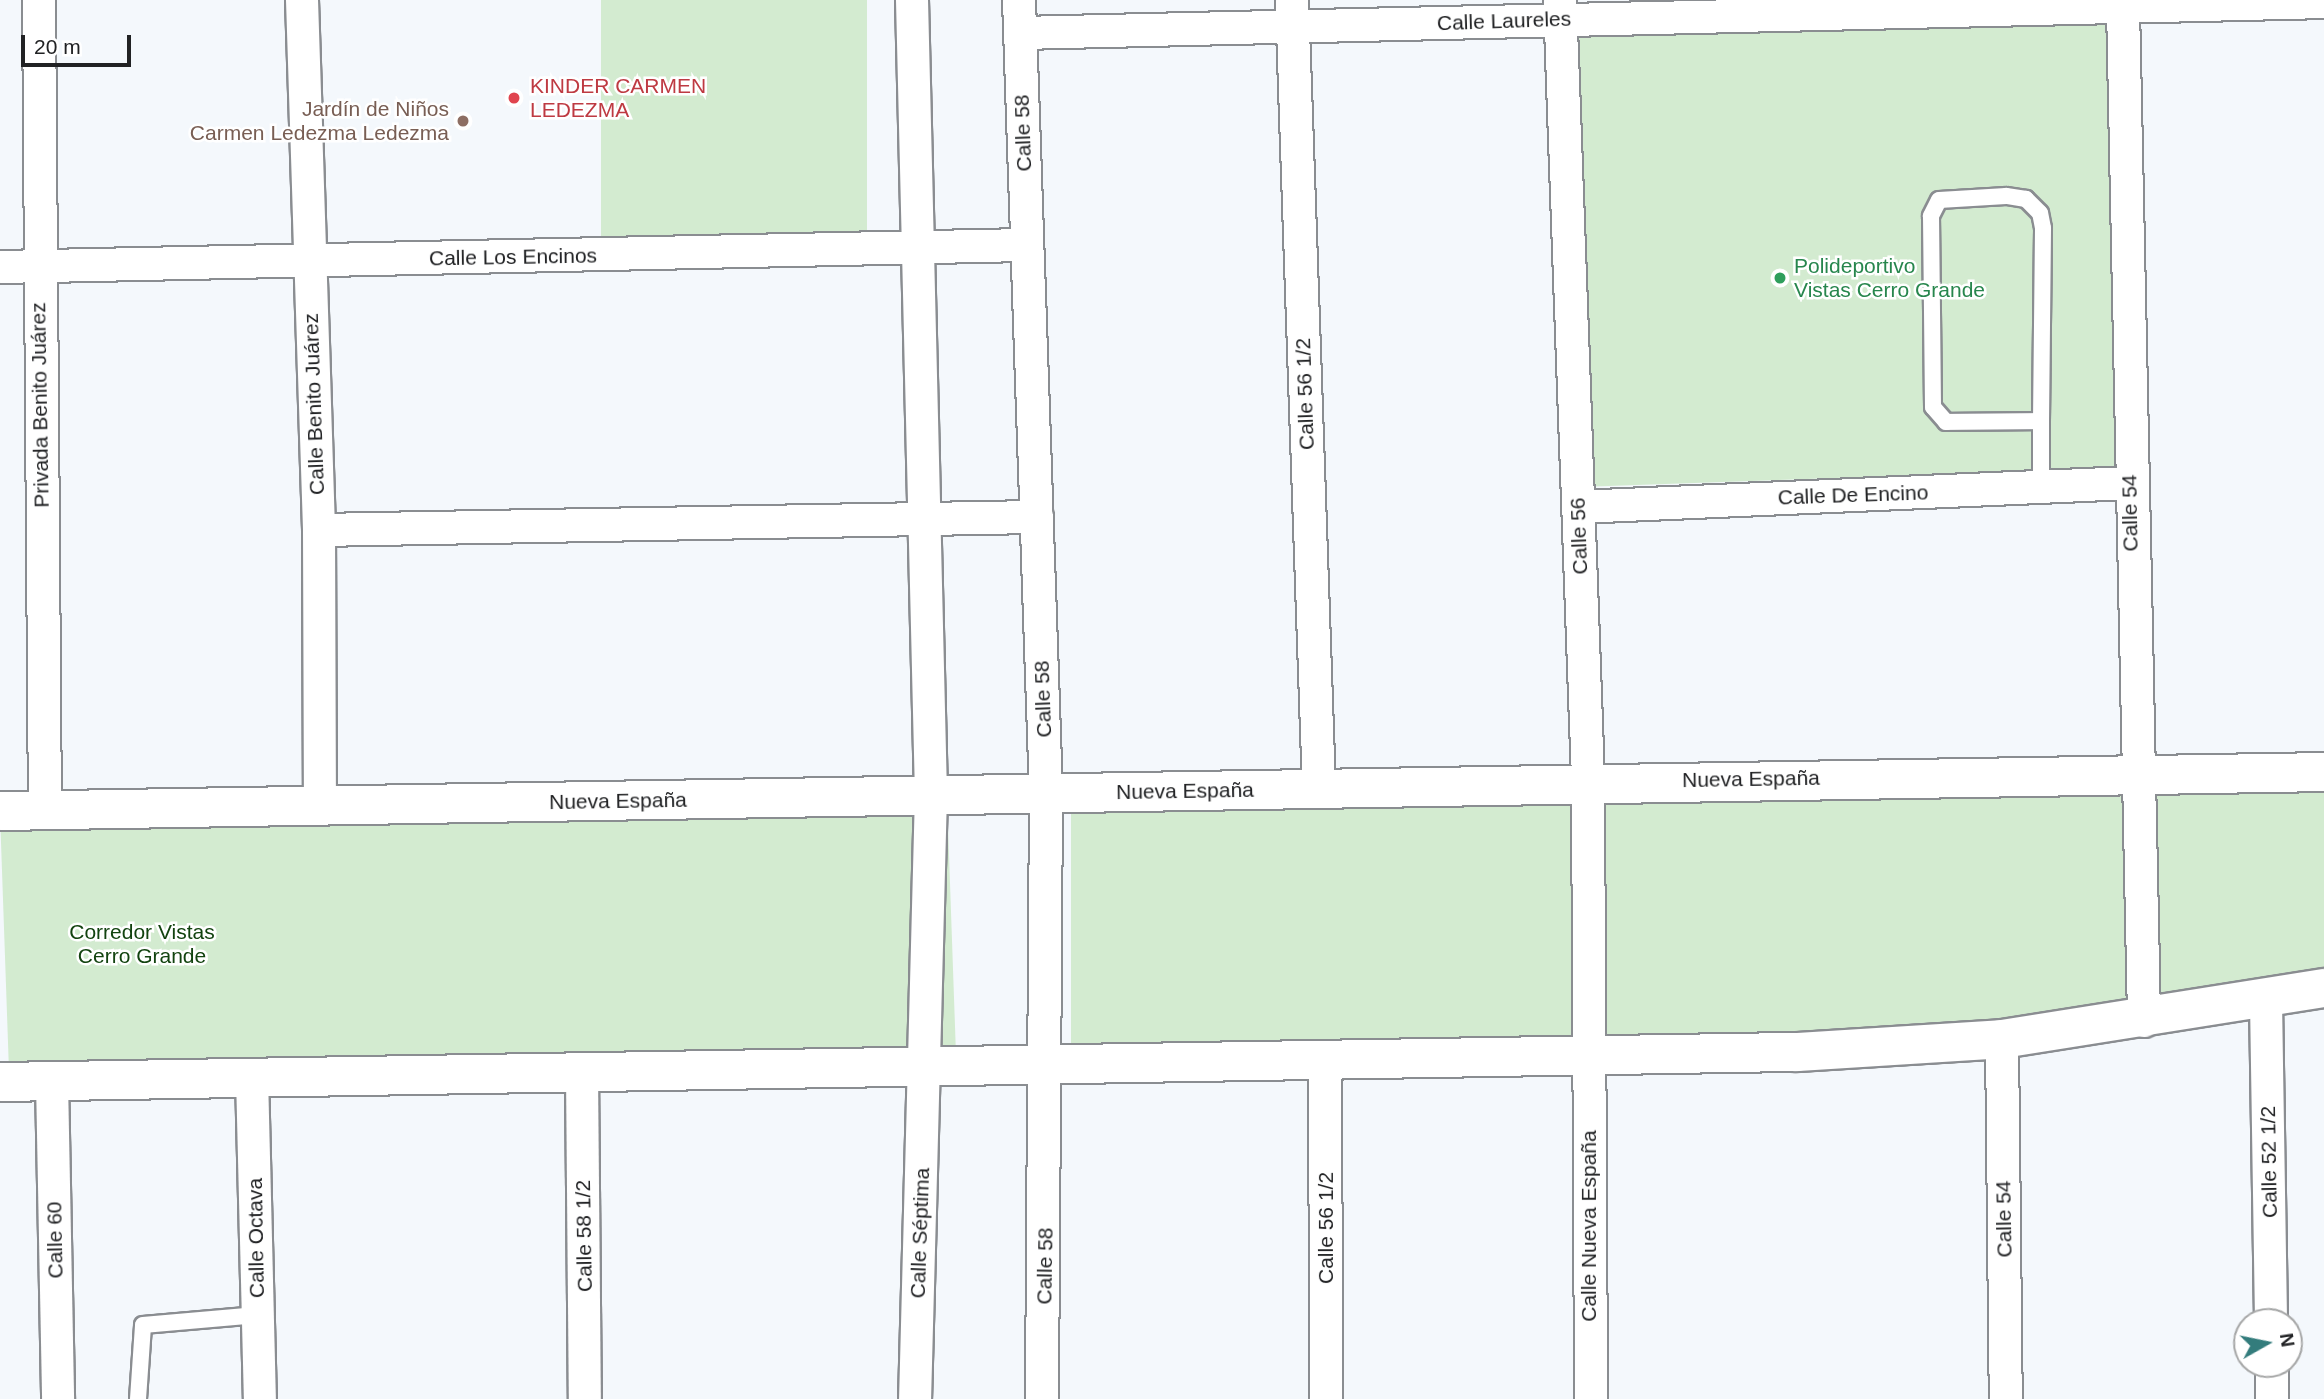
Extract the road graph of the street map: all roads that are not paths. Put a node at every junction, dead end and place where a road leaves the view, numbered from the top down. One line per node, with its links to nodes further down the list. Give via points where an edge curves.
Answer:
1 (39, 0): 16 (street, Privada Benito Juárez)
2 (302, 0): 14 (street, Calle Benito Juárez)
3 (912, 0): 13 (street)
4 (1019, 0): 11 (street, Calle 58)
5 (2178, 2): 6 (street, Calle Laureles); 8 (street, Calle Laureles)
6 (2324, 2)
7 (1855, 6): 8 (street, Calle Laureles); 9 (street, Calle Laureles)
8 (2123, 6): 18 (street, Calle 54)
9 (1560, 9): 10 (street, Calle Laureles); 20 (street, Calle 56)
10 (1293, 15): 11 (street, Calle Laureles); 27 (street, Calle 56 1/2)
11 (1021, 33): 12 (street, Calle 58)
12 (1026, 245): 13 (street, Calle Los Encinos); 21 (street, Calle 58)
13 (922, 250): 14 (street, Calle Los Encinos); 22 (street)
14 (308, 261): 16 (street, Calle Los Encinos); 23 (street, Calle Benito Juárez)
15 (0, 267): 16 (street, Calle Los Encinos)
16 (38, 267): 31 (street, Privada Benito Juárez)
17 (2041, 421): 17 (lane, via 2039,213 2026,199 2006,196 1939,200 1931,216 1933,407 1947,422); 19 (lane)
18 (2129, 483): 19 (street, Calle De Encino); 25 (street, Calle 54)
19 (2041, 487): 20 (street, Calle De Encino)
20 (1578, 507): 26 (street, Calle 56)
21 (1037, 517): 22 (street); 29 (street, Calle 58)
22 (929, 521): 23 (street); 28 (street)
23 (319, 530): 30 (street, Calle Benito Juárez)
24 (2324, 772): 25 (street, Nueva España)
25 (2136, 775): 26 (street, Nueva España); 35 (street, Calle 54)
26 (1588, 780): 27 (street, Nueva España); 37 (street, Calle 56)
27 (1319, 789): 29 (street, Nueva España)
28 (931, 793): 29 (street, Nueva España); 30 (street, Nueva España); 40 (street)
29 (1046, 793): 39 (street, Calle 58)
30 (320, 809): 31 (street, Nueva España)
31 (45, 810): 32 (street)
32 (0, 811)
33 (2324, 988): 34 (street)
34 (2266, 1001): 35 (street); 45 (street, Calle 52 1/2)
35 (2144, 1021): 36 (street)
36 (2002, 1040): 37 (street, via 1797,1052); 56 (street, Calle 54)
37 (1588, 1053): 38 (street); 55 (street, Calle Nueva España)
38 (1325, 1058): 39 (street); 54 (street, Calle 56 1/2)
39 (1049, 1065): 40 (street); 53 (street, Calle 58)
40 (926, 1067): 41 (street); 52 (street, Calle Séptima)
41 (582, 1073): 42 (street); 51 (street, Calle 58 1/2)
42 (252, 1076): 43 (street); 46 (street, Calle Octava)
43 (52, 1081): 44 (street); 48 (street, Calle 60)
44 (0, 1082)
45 (2271, 1308)
46 (258, 1315): 49 (lane, via 143,1325); 50 (street, Calle Octava)
47 (2272, 1378): 57 (street)
48 (58, 1399)
49 (138, 1399)
50 (260, 1399)
51 (585, 1399)
52 (915, 1399)
53 (1042, 1399)
54 (1326, 1399)
55 (1591, 1399)
56 (2006, 1399)
57 (2272, 1399)

